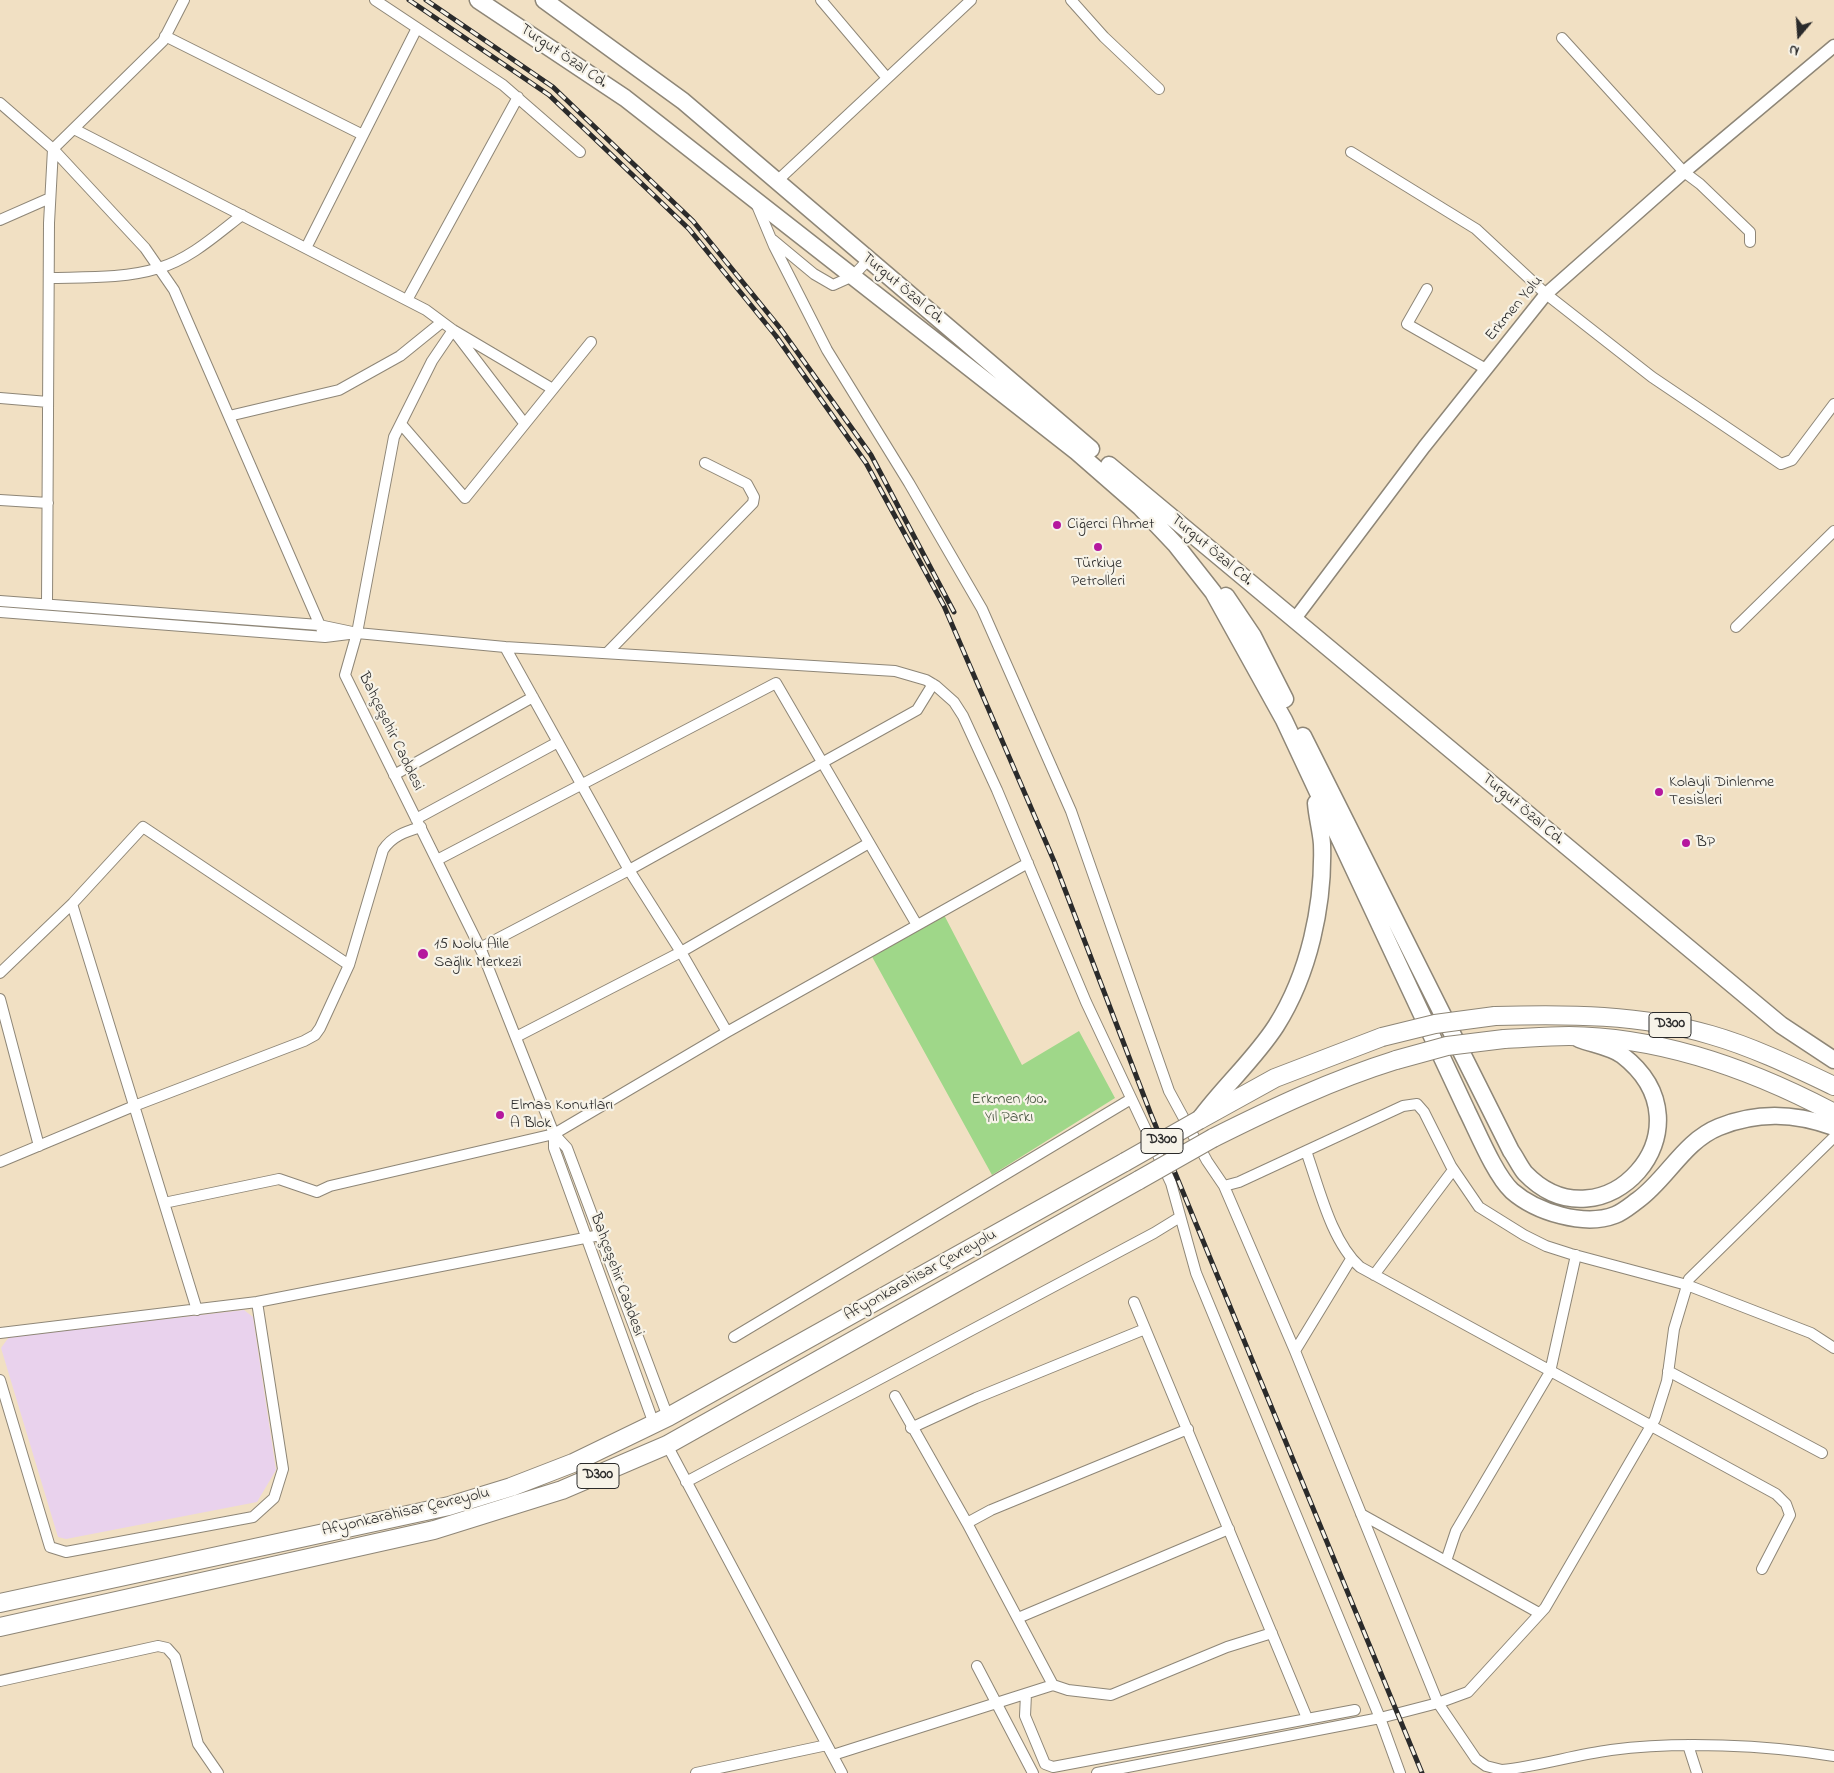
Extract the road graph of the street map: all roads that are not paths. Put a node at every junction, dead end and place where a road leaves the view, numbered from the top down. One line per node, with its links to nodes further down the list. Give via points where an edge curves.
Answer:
1 (184, 0): 9 (street)
2 (375, 0): 8 (street)
3 (478, 0): 24 (main road, Turgut Özal Cd., via 625,98)
4 (544, 0): 22 (main road, Turgut Özal Cd., via 683,101)
5 (821, 0): 12 (street)
6 (971, 0): 12 (street)
7 (1071, 0): 13 (street, via 1104,37)
8 (418, 28): 14 (street); 17 (street)
9 (166, 36): 16 (street); 17 (street)
10 (1562, 38): 21 (street)
11 (1834, 46): 21 (street, Erkmen Yolu)
12 (886, 78): 22 (street)
13 (1159, 88)
14 (518, 97): 19 (street); 36 (street)
15 (0, 103): 18 (street)
16 (74, 128): 18 (street); 25 (street)
17 (363, 135): 29 (street)
18 (53, 149): 23 (street); 31 (street, via 146,248)
19 (580, 152)
20 (1352, 152): 35 (street, via 1476,229)
21 (1684, 172): 28 (street, via 1750,232); 35 (street, Erkmen Yolu)
22 (776, 182): 30 (main road, Turgut Özal Cd.)
23 (50, 198): 26 (street); 33 (street)
24 (755, 200): 27 (street); 32 (main road, Turgut Özal Cd.)
25 (242, 215): 29 (street); 31 (street, via 201,248)
26 (0, 220)
27 (771, 237): 32 (street, via 832,285); 98 (street, via 827,350 982,609 1071,811 1169,1091)
28 (1750, 242)
29 (306, 248): 36 (street)
30 (868, 260): 32 (street); 51 (main road, Turgut Özal Cd.)
31 (159, 268): 33 (street, via 119,275); 45 (street, via 174,290)
32 (852, 276): 51 (main road, Turgut Özal Cd.)
33 (48, 278): 43 (street)
34 (1427, 289): 40 (street, via 1407,324)
35 (1546, 294): 40 (street, Erkmen Yolu); 44 (street, via 1652,378 1781,464 1792,460)
36 (407, 300): 37 (street)
37 (442, 322): 38 (street); 45 (street, via 400,356 339,390)
38 (452, 330): 41 (street); 46 (street); 47 (street, Bahçeşehir Caddesi, via 432,361)
39 (591, 342): 41 (street)
40 (1486, 369): 56 (street, Erkmen Yolu)
41 (551, 388): 46 (street)
42 (0, 398): 43 (street)
43 (48, 402): 50 (street)
44 (1834, 405)
45 (228, 416): 57 (street)
46 (524, 423): 47 (street, via 465,498)
47 (401, 424): 59 (street, Bahçeşehir Caddesi, via 394,437)
48 (705, 463): 62 (street, via 747,484 754,496 753,503)
49 (0, 500): 50 (street)
50 (48, 503): 54 (street)
51 (1146, 505): 56 (main road, Turgut Özal Cd.); 69 (main road, via 1213,592 1284,720); 83 (main road, via 1210,573 1253,636 1502,1133 1525,1172 1545,1189 1568,1196 1592,1198 1614,1192 1632,1180 1644,1165 1657,1129 1658,1108 1646,1079 1620,1054)
52 (1834, 531): 58 (street)
53 (0, 600): 54 (street)
54 (47, 604): 57 (street)
55 (0, 612): 60 (street)
56 (1294, 620): 85 (main road, Turgut Özal Cd., via 1781,1025)
57 (319, 625): 59 (street); 60 (street)
58 (1736, 627)
59 (357, 633): 60 (street); 61 (street); 67 (street, Bahçeşehir Caddesi, via 345,675)
60 (325, 637)
61 (505, 647): 62 (street); 64 (street)
62 (607, 653): 63 (street, via 895,672)
63 (933, 684): 66 (street, via 916,710); 73 (street, via 963,716)
64 (533, 697): 65 (street); 67 (street)
65 (558, 742): 68 (street); 70 (street)
66 (822, 762): 68 (street, via 776,683); 71 (street); 74 (street)
67 (394, 775): 70 (street, Bahçeşehir Caddesi)
68 (582, 785): 72 (street); 74 (street)
69 (1315, 786): 90 (main road, via 1322,842 1321,882 1314,927 1302,970 1276,1025); 91 (main road, via 1490,1158 1511,1190 1530,1204 1557,1215 1584,1219 1615,1215 1639,1200 1698,1140 1718,1127 1748,1117 1778,1115 1809,1118)
70 (418, 823): 72 (street, Bahçeşehir Caddesi); 79 (street, via 388,842 383,850)
71 (869, 843): 76 (street); 78 (street)
72 (437, 860): 77 (street, Bahçeşehir Caddesi)
73 (1028, 863): 76 (street); 87 (street, via 1086,1002)
74 (629, 870): 77 (street); 78 (street)
75 (72, 904): 79 (street, via 143,827); 80 (street); 88 (street)
76 (918, 925): 82 (street)
77 (480, 948): 84 (street, Bahçeşehir Caddesi)
78 (681, 952): 82 (street); 84 (street)
79 (349, 966): 88 (street, via 314,1035)
80 (0, 973)
81 (0, 999): 94 (street)
82 (727, 1032): 92 (street)
83 (1570, 1036): 89 (highway, Afyonkarahisar Çevreyolu / D300, via 1639,1043 1692,1056 1747,1073); 123 (highway, Afyonkarahisar Çevreyolu / D300, bridge, via 1447,1046 1346,1076 1290,1099 1213,1138)
84 (516, 1037): 92 (street, Bahçeşehir Caddesi)
85 (1834, 1060)
86 (1834, 1086): 90 (highway, Afyonkarahisar Çevreyolu / D300, bridge, via 1788,1064 1712,1035 1657,1022 1596,1015 1495,1016 1435,1024 1382,1037 1275,1078)
87 (1132, 1099): 100 (street, via 1171,1184); 112 (street)
88 (134, 1106): 94 (street); 99 (street)
89 (1834, 1113)
90 (1200, 1120): 119 (highway, Afyonkarahisar Çevreyolu / D300, bridge)
91 (1834, 1127)
92 (554, 1134): 99 (street, via 330,1186 317,1192 279,1178); 101 (street, Bahçeşehir Caddesi, via 567,1148); 102 (street, Bahçeşehir Caddesi, via 554,1148)
93 (1834, 1137): 106 (street, via 1689,1279)
94 (39, 1146): 96 (street)
95 (1306, 1151): 97 (street, via 1412,1103 1424,1112); 98 (street); 104 (street, via 1336,1234)
96 (0, 1162)
97 (1454, 1170): 103 (street, via 1479,1207 1531,1239); 105 (street)
98 (1224, 1186): 114 (street)
99 (164, 1203): 109 (street)
100 (1180, 1217): 125 (street); 144 (street, via 1196,1273)
101 (600, 1234): 102 (street); 119 (street, Bahçeşehir Caddesi)
102 (586, 1237): 107 (street); 119 (street, Bahçeşehir Caddesi)
103 (1576, 1255): 106 (street); 115 (street)
104 (1350, 1259): 105 (street); 114 (street)
105 (1374, 1274): 115 (street)
106 (1687, 1286): 113 (street, via 1811,1333); 116 (street, via 1674,1329)
107 (257, 1302): 109 (street); 117 (street, via 283,1469 274,1498 253,1517 66,1552 50,1547)
108 (1134, 1302): 110 (street)
109 (197, 1310): 111 (street)
110 (1145, 1329): 121 (street); 122 (street)
111 (0, 1333)
112 (734, 1337)
113 (1834, 1348)
114 (1295, 1351): 126 (street)
115 (1550, 1372): 120 (street); 129 (street, via 1456,1532)
116 (1668, 1372): 120 (street); 124 (street)
117 (0, 1380)
118 (895, 1396): 121 (street)
119 (661, 1421): 131 (highway, Afyonkarahisar Çevreyolu / D300, via 550,1472 449,1506)
120 (1651, 1426): 130 (street, via 1776,1494 1786,1504 1790,1515); 132 (street)
121 (911, 1428): 127 (street)
122 (1188, 1429): 127 (street, via 991,1510); 128 (street)
123 (667, 1445): 125 (street); 134 (highway, Afyonkarahisar Çevreyolu / D300, via 562,1490 434,1530)
124 (1822, 1453)
125 (686, 1482): 145 (street)
126 (1361, 1514): 129 (street); 141 (street)
127 (967, 1523): 133 (street)
128 (1229, 1529): 133 (street); 135 (street)
129 (1446, 1561): 132 (street)
130 (1762, 1568)
131 (0, 1603)
132 (1540, 1614): 141 (street, via 1468,1692)
133 (1018, 1618): 138 (street)
134 (0, 1627)
135 (1272, 1633): 138 (street, via 1227,1647 1111,1695); 143 (street)
136 (977, 1666): 140 (street)
137 (0, 1681): 149 (street, via 158,1646 167,1648 174,1657 198,1744)
138 (1053, 1685): 139 (street)
139 (1026, 1694): 140 (street); 143 (street, via 1025,1716 1045,1764 1053,1767)
140 (997, 1703): 147 (street); 152 (street)
141 (1438, 1703): 144 (street); 146 (street, via 1476,1758 1493,1769 1518,1768 1609,1750)
142 (1355, 1710): 143 (street)
143 (1307, 1718)
144 (1380, 1718): 153 (street); 154 (street)
145 (827, 1745): 147 (street); 150 (street)
146 (1688, 1745): 148 (street); 155 (street)
147 (833, 1755): 151 (street)
148 (1834, 1756)
149 (218, 1773)
150 (696, 1773)
151 (842, 1773)
152 (1033, 1773)
153 (1097, 1773)
154 (1400, 1773)
155 (1697, 1773)

